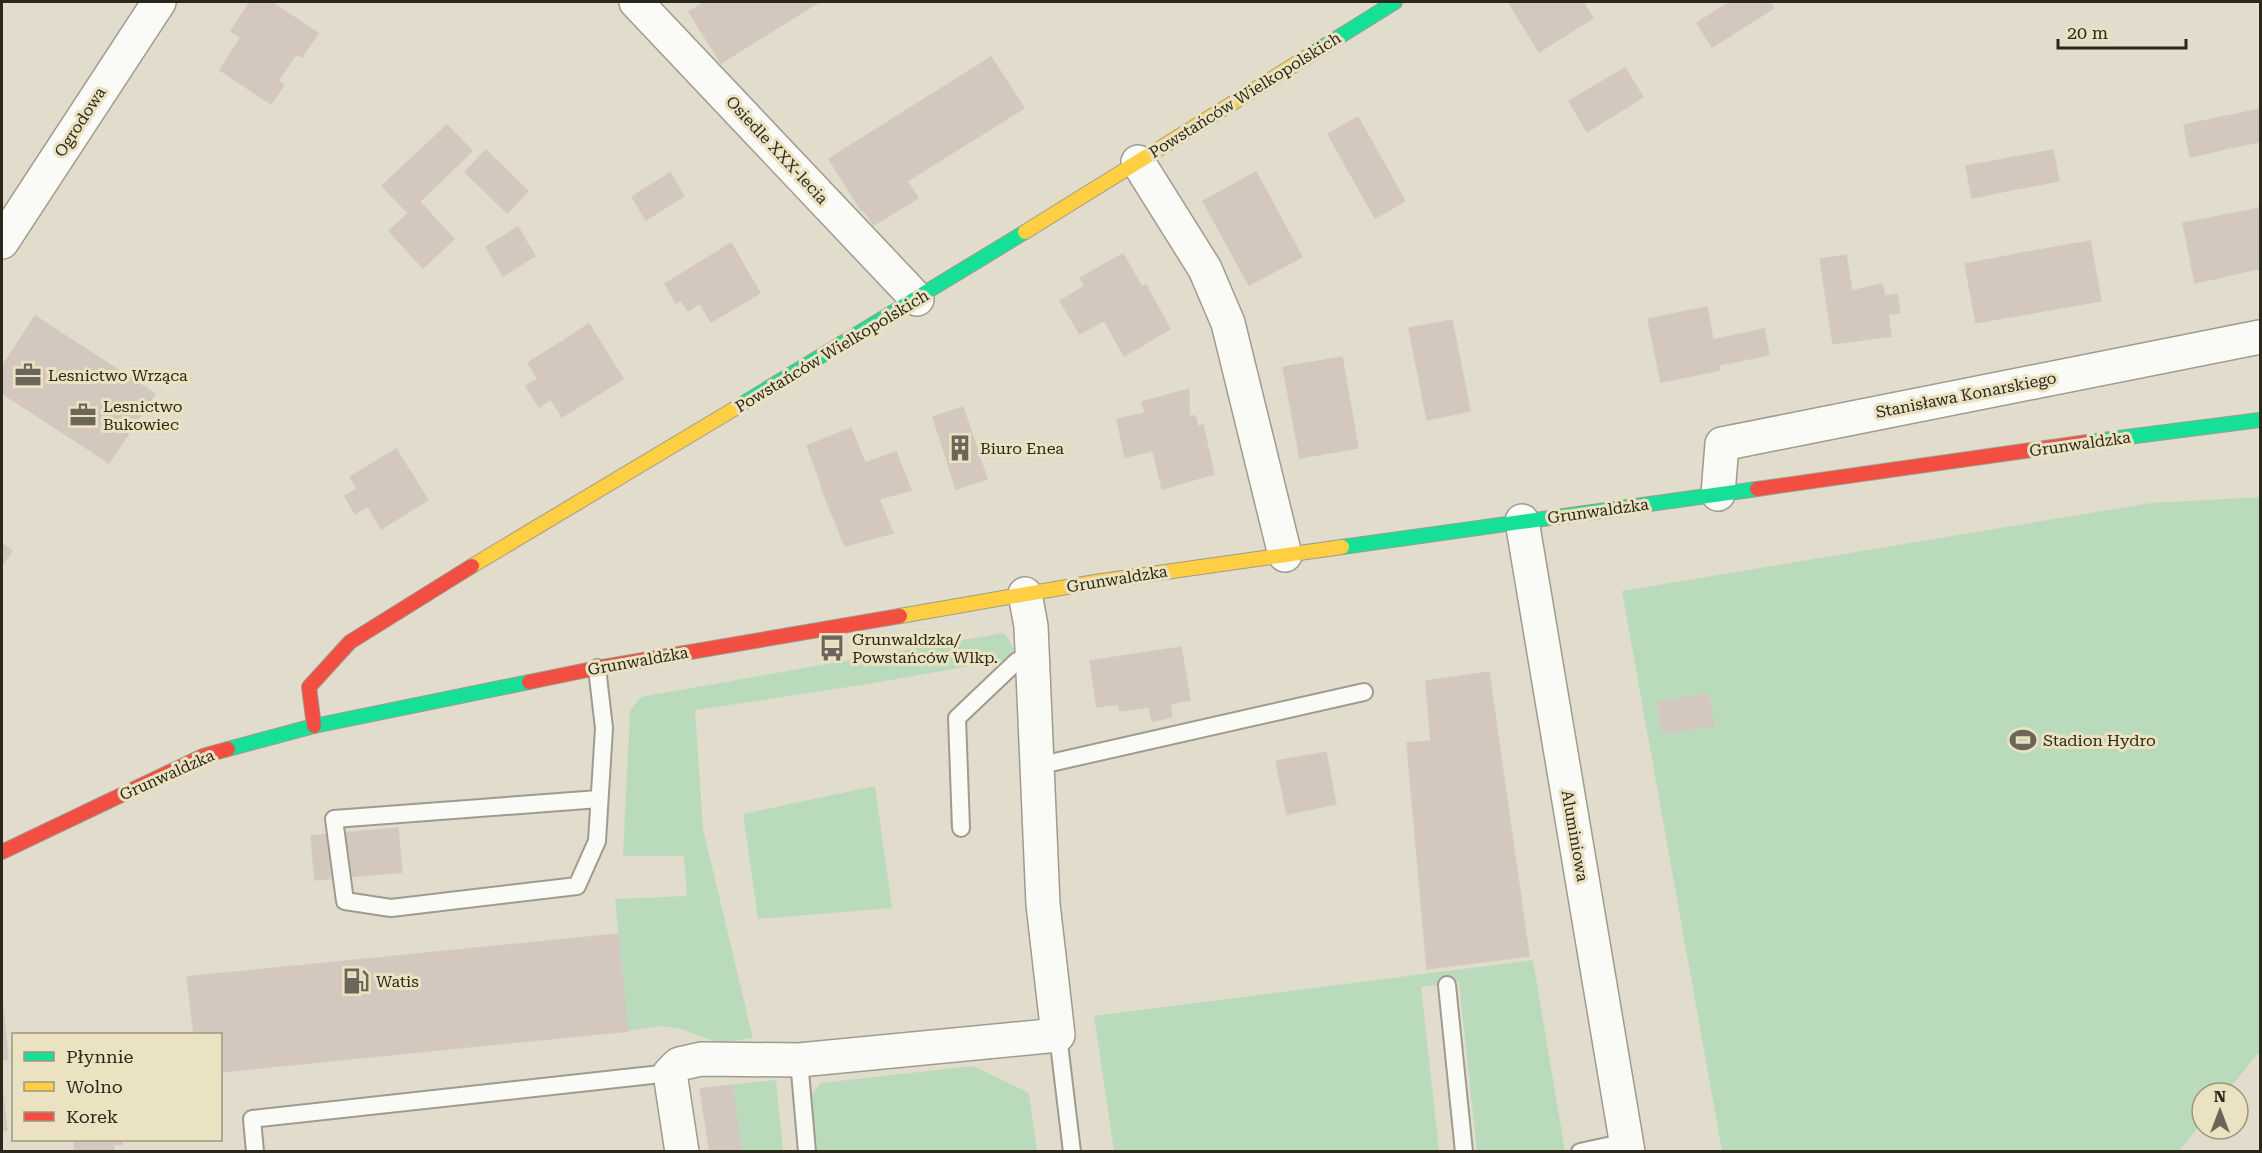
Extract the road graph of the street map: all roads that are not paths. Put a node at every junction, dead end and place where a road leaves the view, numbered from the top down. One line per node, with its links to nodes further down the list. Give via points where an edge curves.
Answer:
1 (159, 2): 5 (street, Ogrodowa)
2 (636, 2): 6 (street, Osiedle XXX-lecia)
3 (1395, 2): 4 (main road, Powstańców Wielkopolskich)
4 (1137, 162): 6 (main road, Powstańców Wielkopolskich); 11 (street, via 1205,269 1228,323)
5 (2, 242)
6 (917, 299): 16 (main road, Powstańców Wielkopolskich, via 350,642 309,687)
7 (2260, 337): 9 (street, Stanisława Konarskiego, via 1722,444)
8 (2260, 420): 9 (main road, Grunwaldzka)
9 (1718, 494): 10 (main road, Grunwaldzka)
10 (1522, 521): 11 (main road, Grunwaldzka); 25 (street, Aluminiowa)
11 (1286, 555): 12 (main road, Grunwaldzka)
12 (1026, 594): 13 (street); 14 (main road, Grunwaldzka)
13 (1032, 661): 17 (street); 19 (lane, via 1017,661 957,718)
14 (597, 668): 16 (main road, Grunwaldzka); 18 (lane, via 604,728)
15 (1364, 692): 17 (lane)
16 (314, 726): 20 (main road, Grunwaldzka, via 203,756)
17 (1037, 766): 22 (street, via 1043,904)
18 (599, 799): 18 (lane, via 334,819 345,901 391,908 577,886 597,841)
19 (960, 828)
20 (2, 852)
21 (1447, 985): 30 (lane)
22 (1058, 1035): 23 (street); 29 (lane)
23 (799, 1060): 24 (street, via 701,1059 679,1064); 28 (lane)
24 (670, 1073): 26 (lane, via 252,1119); 27 (street)
25 (1627, 1147): 31 (lane)
26 (255, 1152)
27 (682, 1152)
28 (807, 1152)
29 (1072, 1152)
30 (1464, 1152)
31 (1580, 1152)

